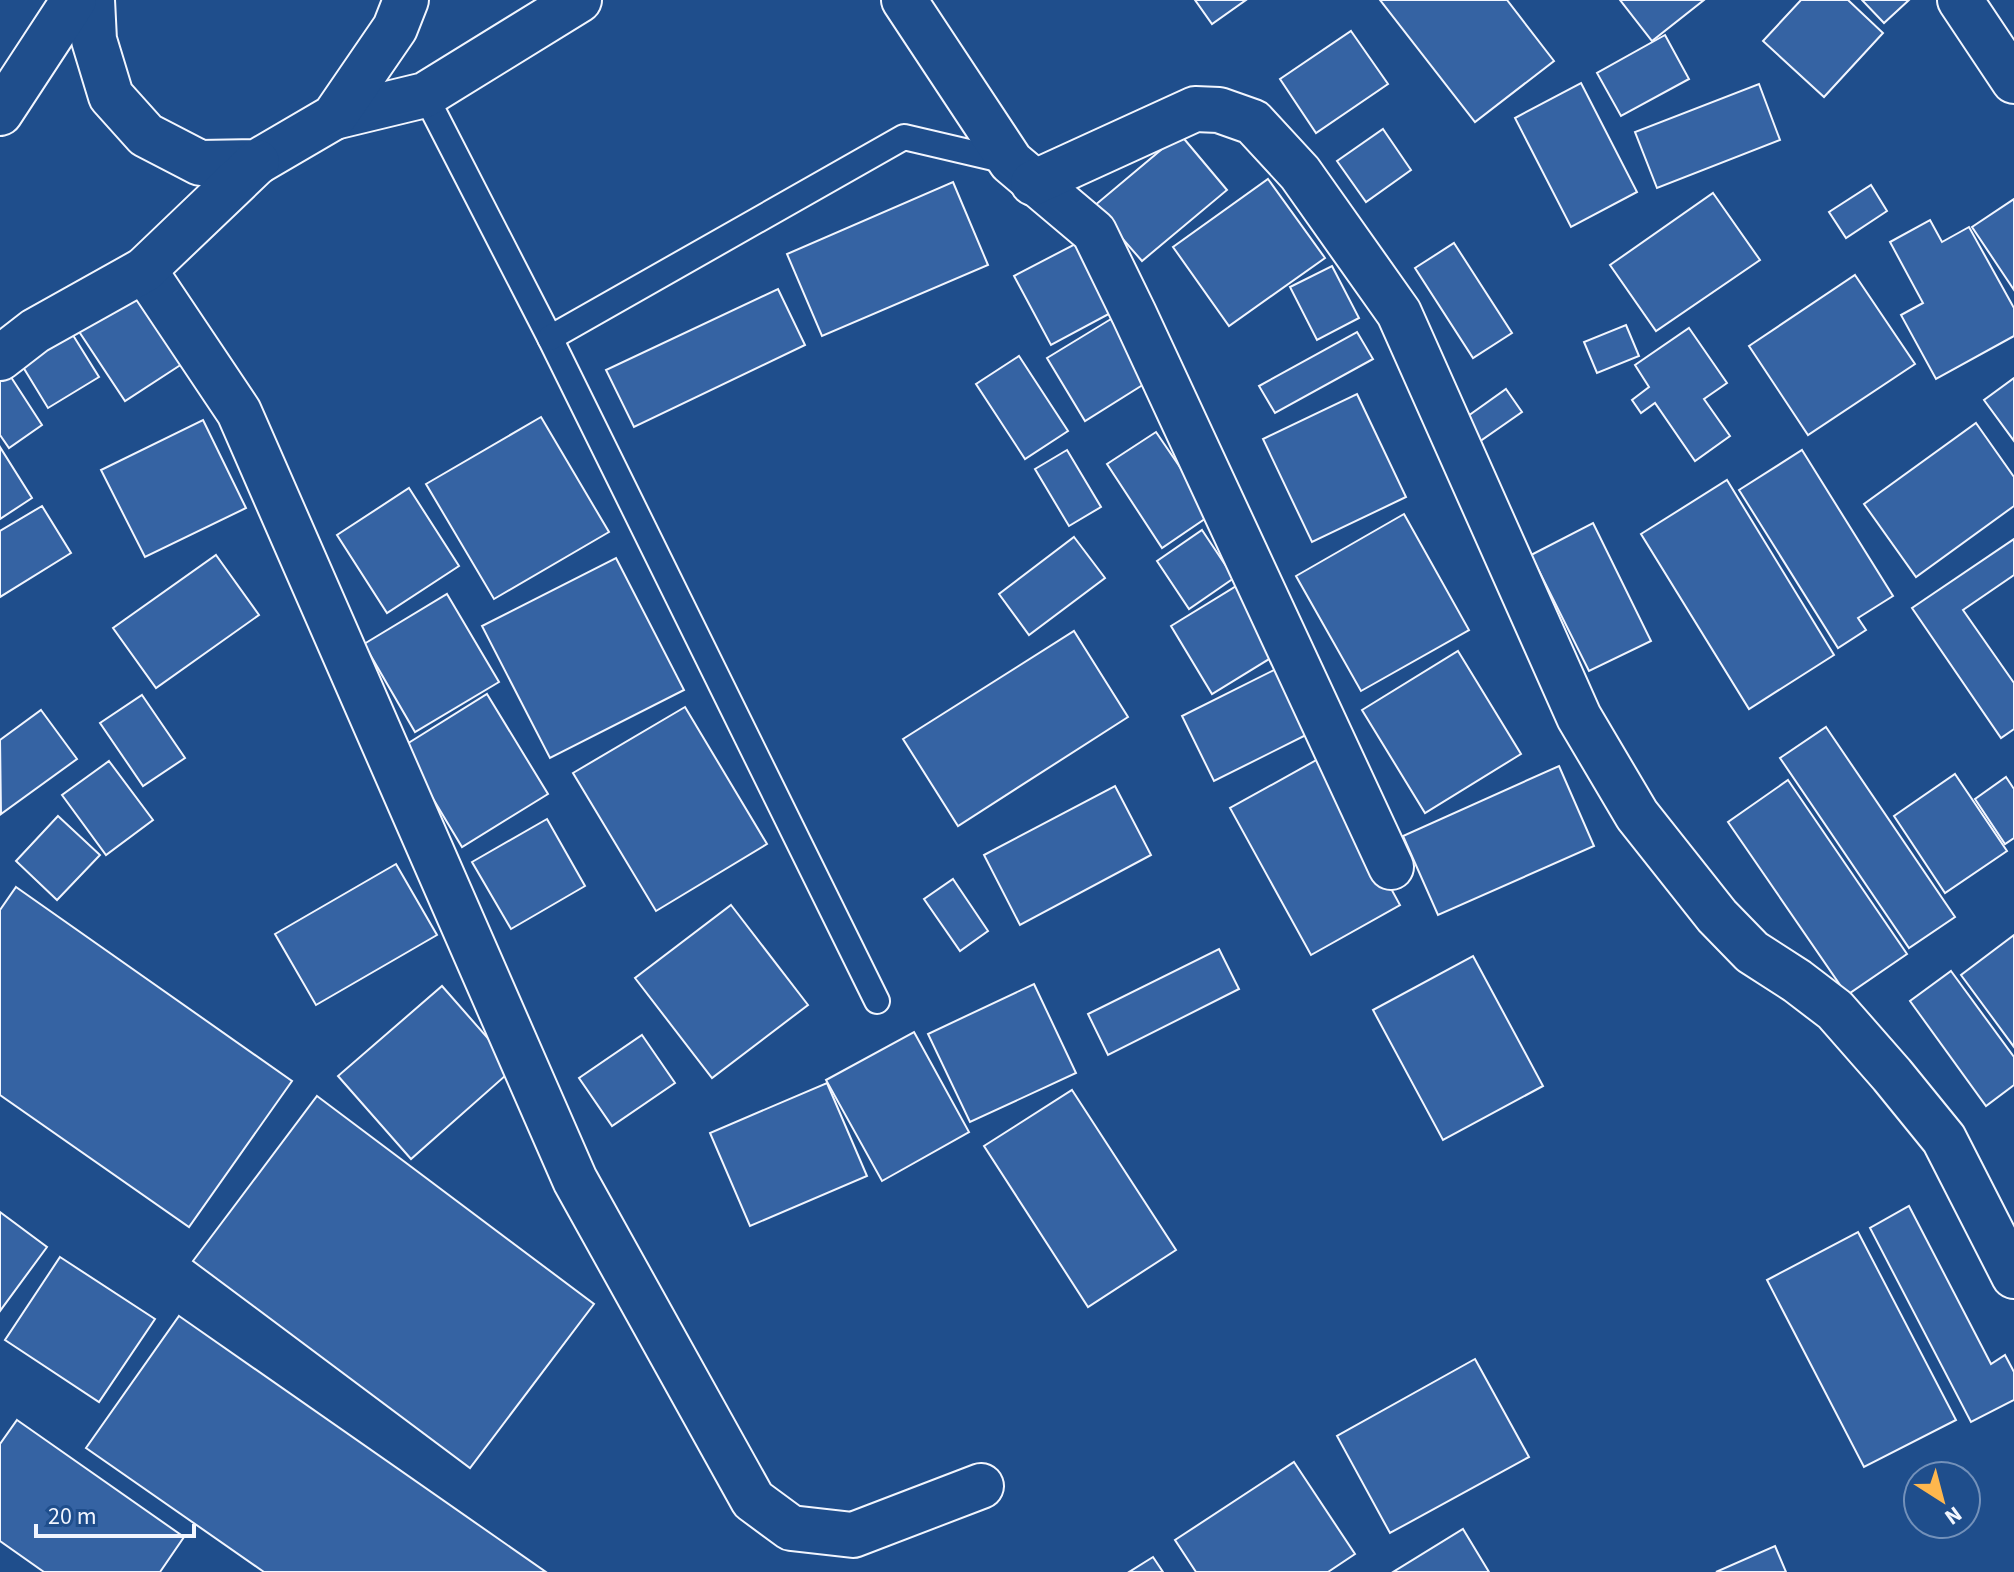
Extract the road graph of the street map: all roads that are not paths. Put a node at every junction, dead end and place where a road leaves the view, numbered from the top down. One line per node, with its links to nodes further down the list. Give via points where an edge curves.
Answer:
1 (74, 0): 9 (main road)
2 (92, 0): 11 (main road, via 94,40 111,96 146,135 200,163)
3 (406, 0): 10 (main road, via 395,28)
4 (579, 0): 8 (main road)
5 (904, 0): 12 (main road)
6 (1960, 0): 7 (main road)
7 (2014, 81)
8 (425, 95): 10 (main road); 14 (lane)
9 (0, 113)
10 (334, 117): 11 (main road)
11 (257, 162): 13 (main road)
12 (1022, 172): 14 (lane, via 904,137); 16 (main road, via 1094,232); 18 (main road, via 1195,109 1219,110 1253,122 1300,173 1399,313 1579,717 1637,815 1743,943 1835,1010 1892,1075 1944,1139)
13 (144, 270): 15 (main road, via 35,331); 19 (main road, via 239,412 575,1180 753,1500 791,1528 853,1535)
14 (550, 338): 17 (lane)
15 (0, 358)
16 (1391, 867)
17 (877, 1001)
18 (2014, 1276)
19 (981, 1486)

